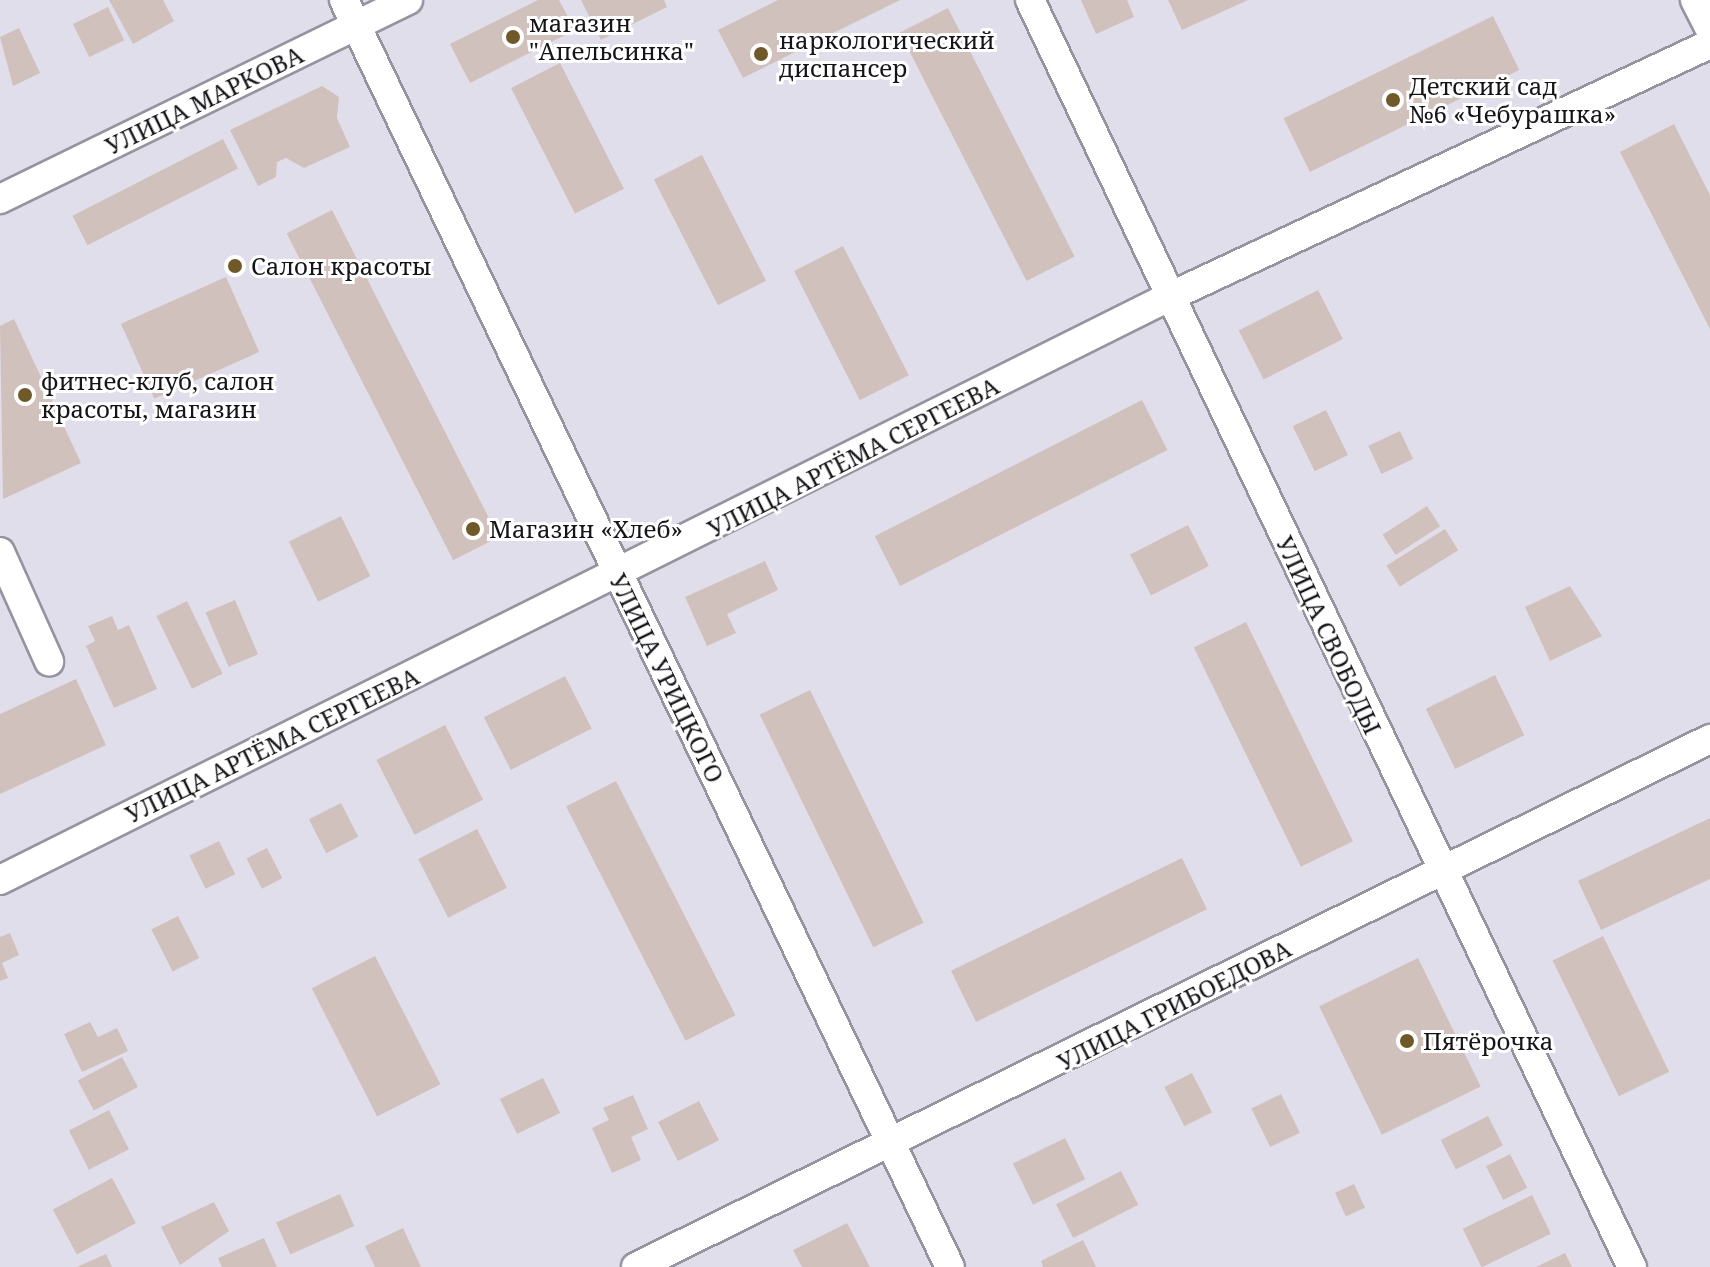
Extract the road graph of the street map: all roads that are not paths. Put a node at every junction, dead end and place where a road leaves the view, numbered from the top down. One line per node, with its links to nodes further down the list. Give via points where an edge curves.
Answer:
1 (408, 0): 4 (street, УЛИЦА МАРКОВА)
2 (1030, 0): 8 (street, УЛИЦА СВОБОДЫ)
3 (1695, 0): 5 (street)
4 (350, 13): 7 (street, УЛИЦА МАРКОВА); 10 (street, УЛИЦА УРИЦКОГО)
5 (1710, 29)
6 (1710, 44): 8 (street, УЛИЦА АРТЁМА СЕРГЕЕВА)
7 (0, 199)
8 (1169, 297): 10 (street, УЛИЦА АРТЁМА СЕРГЕЕВА); 13 (street, УЛИЦА СВОБОДЫ)
9 (0, 552): 11 (street)
10 (618, 575): 14 (street, УЛИЦА АРТЁМА СЕРГЕЕВА); 15 (street, УЛИЦА УРИЦКОГО)
11 (49, 661)
12 (1710, 739): 13 (street, УЛИЦА ГРИБОЕДОВА)
13 (1441, 871): 15 (street, УЛИЦА ГРИБОЕДОВА); 18 (street, УЛИЦА СВОБОДЫ)
14 (0, 880)
15 (891, 1147): 16 (street, УЛИЦА ГРИБОЕДОВА); 17 (street, УЛИЦА УРИЦКОГО)
16 (636, 1267)
17 (950, 1267)
18 (1632, 1267)

